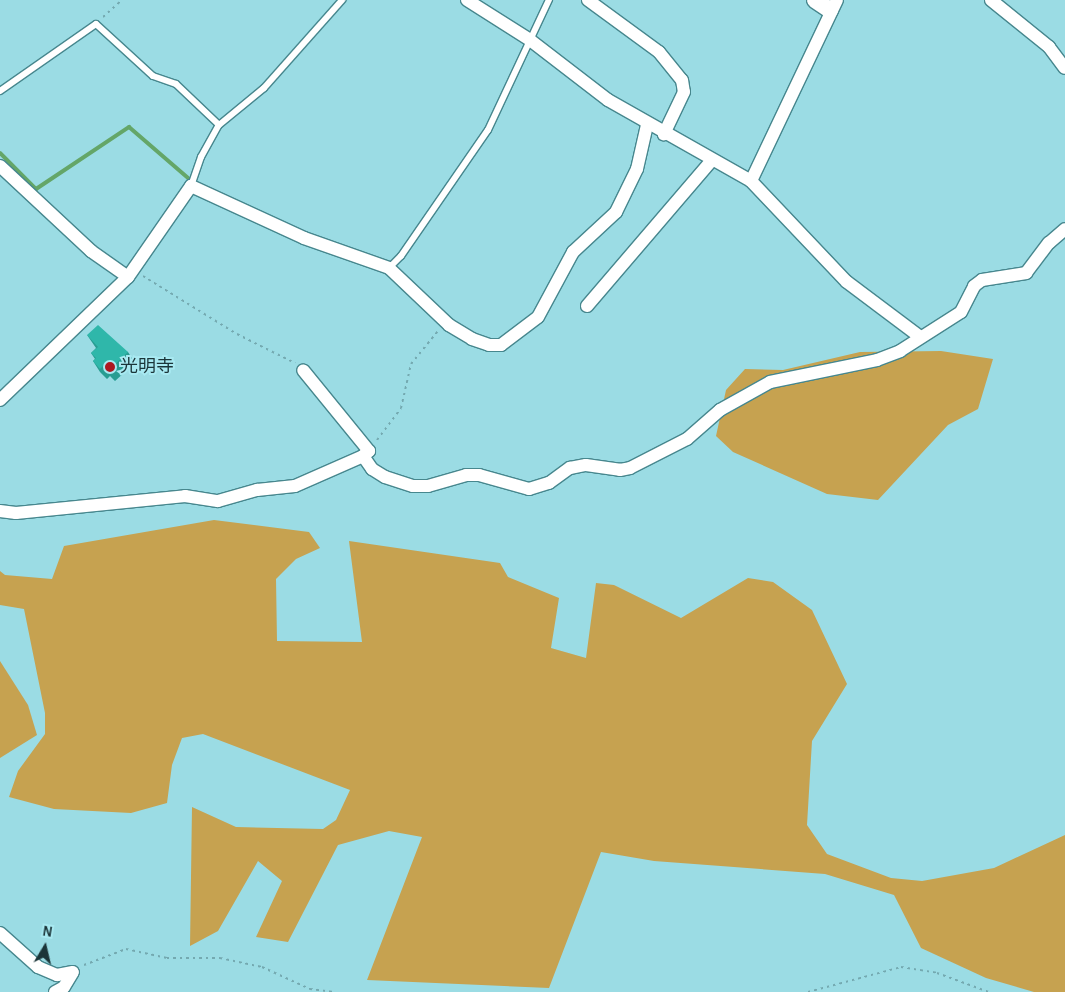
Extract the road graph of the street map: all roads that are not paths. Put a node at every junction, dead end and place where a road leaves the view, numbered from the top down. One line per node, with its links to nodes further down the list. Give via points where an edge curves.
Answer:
1 (342, 0): 11 (lane, via 264,88)
2 (468, 0): 8 (street)
3 (549, 0): 8 (lane)
4 (815, 0): 7 (street)
5 (991, 0): 9 (street, via 1049,47)
6 (595, 2): 13 (street, via 659,52 684,84 681,100)
7 (833, 5): 16 (street)
8 (530, 40): 12 (street, via 608,100); 19 (lane, via 488,130 401,256)
9 (1065, 68)
10 (0, 91): 11 (lane, via 96,24 101,25 153,76 176,84)
11 (220, 125): 17 (lane, via 201,157)
12 (647, 125): 13 (street); 19 (street, via 643,148 627,193 616,212 574,252 538,318 501,345 472,339 447,323)
13 (664, 134): 14 (street)
14 (712, 160): 16 (street); 21 (street)
15 (0, 166): 20 (street, via 91,251)
16 (751, 181): 22 (street, via 847,282)
17 (191, 186): 19 (street, via 304,238); 20 (street)
18 (1065, 229): 22 (street, via 1049,243 1026,273 982,280 974,286 961,312)
19 (389, 268)
20 (130, 274): 24 (street)
21 (587, 306)
22 (919, 336): 25 (street, via 890,356 770,382 720,410 687,439 630,468 620,470 586,465 570,468 538,488 521,487 479,475 413,486 372,469)
23 (303, 370): 25 (street)
24 (0, 400)
25 (366, 453): 26 (street, via 295,486 257,490 223,500 185,496)
26 (0, 512)
27 (0, 933): 28 (street, via 38,967 57,975 73,972 64,987)
28 (55, 992)

